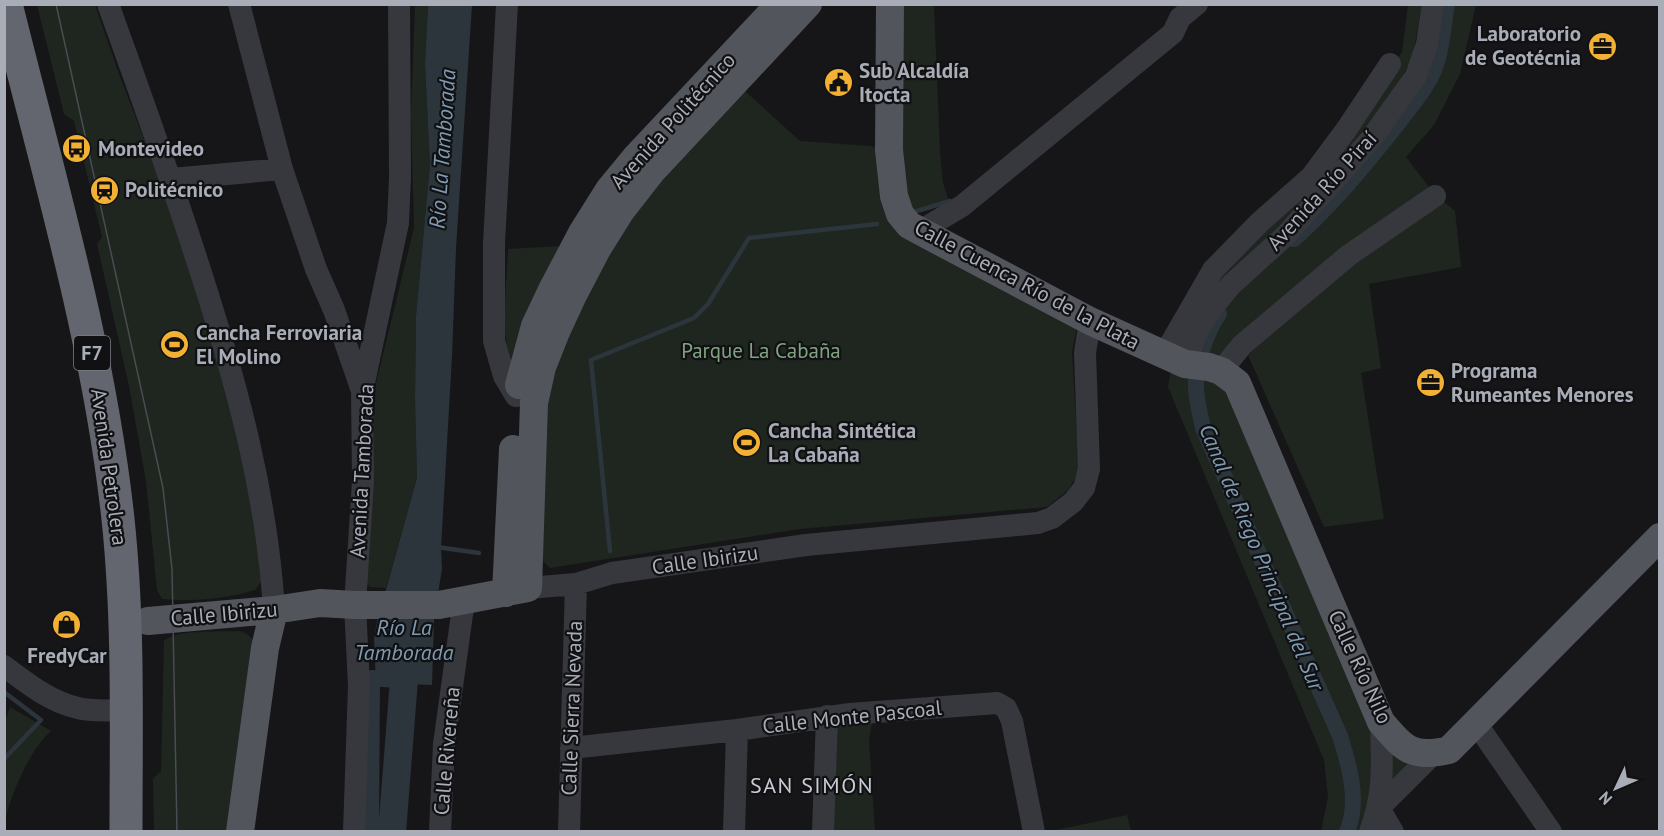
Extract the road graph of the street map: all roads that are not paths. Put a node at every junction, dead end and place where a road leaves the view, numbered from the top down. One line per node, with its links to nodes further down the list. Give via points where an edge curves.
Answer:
1 (6, 4): 12 (highway, Avenida Petrolera / F7)
2 (29, 4): 29 (highway, Avenida Petrolera / F7, via 95,267 121,396)
3 (108, 4): 15 (street)
4 (239, 4): 14 (street)
5 (399, 4): 21 (street, Avenida Tamborada, via 398,223)
6 (507, 4): 22 (street, via 494,243 494,341 504,376)
7 (780, 4): 19 (main road, Avenida Politécnico, via 609,190 552,290)
8 (808, 4): 19 (main road, Avenida Politécnico, via 652,171 620,212)
9 (890, 4): 17 (main road, Calle Cuenca Río de la Plata, via 889,150 894,196 900,214)
10 (1433, 4): 20 (street, Avenida Río Piraí, via 1427,44 1416,76 1348,166 1212,308 1197,332)
11 (1182, 9): 17 (street, via 1173,33 962,206)
12 (10, 44): 31 (highway, Avenida Petrolera / F7, via 90,343 103,408 118,519 126,622)
13 (1390, 64): 20 (street, via 1311,177 1213,270 1183,322)
14 (282, 169): 15 (street); 21 (street)
15 (171, 179): 28 (street, via 231,369 254,461 271,564)
16 (1435, 196): 20 (street, via 1349,255 1242,345)
17 (920, 231): 18 (main road, Calle Cuenca Río de la Plata)
18 (1090, 321): 20 (main road, Calle Cuenca Río de la Plata); 24 (street, Calle Ibirizu, via 1085,353 1089,468 1084,488 1052,518 1038,524 806,545 612,573)
19 (545, 330): 22 (main road, Avenida Politécnico); 25 (main road, Avenida Politécnico, via 534,403)
20 (1195, 365): 33 (main road, Calle Río Nilo, via 1238,383)
21 (362, 392): 27 (street, Avenida Tamborada)
22 (516, 396): 25 (main road, Avenida Politécnico)
23 (1659, 537): 34 (main road)
24 (576, 584): 25 (street, Calle Ibirizu); 36 (street, Calle Sierra Nevada)
25 (517, 591): 26 (main road, Calle Ibirizu)
26 (451, 602): 27 (main road, Calle Ibirizu); 43 (street, Calle Rivereña)
27 (366, 605): 28 (main road, Calle Ibirizu, via 320,603); 42 (street, Avenida Tamborada)
28 (274, 610): 29 (main road, Calle Ibirizu); 41 (main road, via 265,648)
29 (148, 621): 40 (highway, Avenida Petrolera / F7)
30 (4, 666): 31 (street, via 58,703 81,709)
31 (126, 710): 39 (highway, Avenida Petrolera)
32 (827, 716): 35 (street, Calle Monte Pascoal); 46 (street); 47 (street, Calle Monte Pascoal, via 997,703 1006,708 1012,721)
33 (1381, 722): 37 (main road, Calle Río Nilo, via 1401,745 1417,753); 38 (street)
34 (1476, 723): 37 (main road, via 1449,750); 50 (street)
35 (737, 730): 36 (street, Calle Monte Pascoal); 45 (street)
36 (571, 748): 44 (street, Calle Sierra Nevada)
37 (1434, 753): 38 (street)
38 (1379, 808): 48 (street); 49 (street)
39 (126, 831)
40 (148, 831)
41 (240, 831)
42 (354, 831)
43 (440, 831)
44 (569, 831)
45 (734, 831)
46 (823, 831)
47 (1034, 831)
48 (1370, 831)
49 (1394, 831)
50 (1551, 831)

